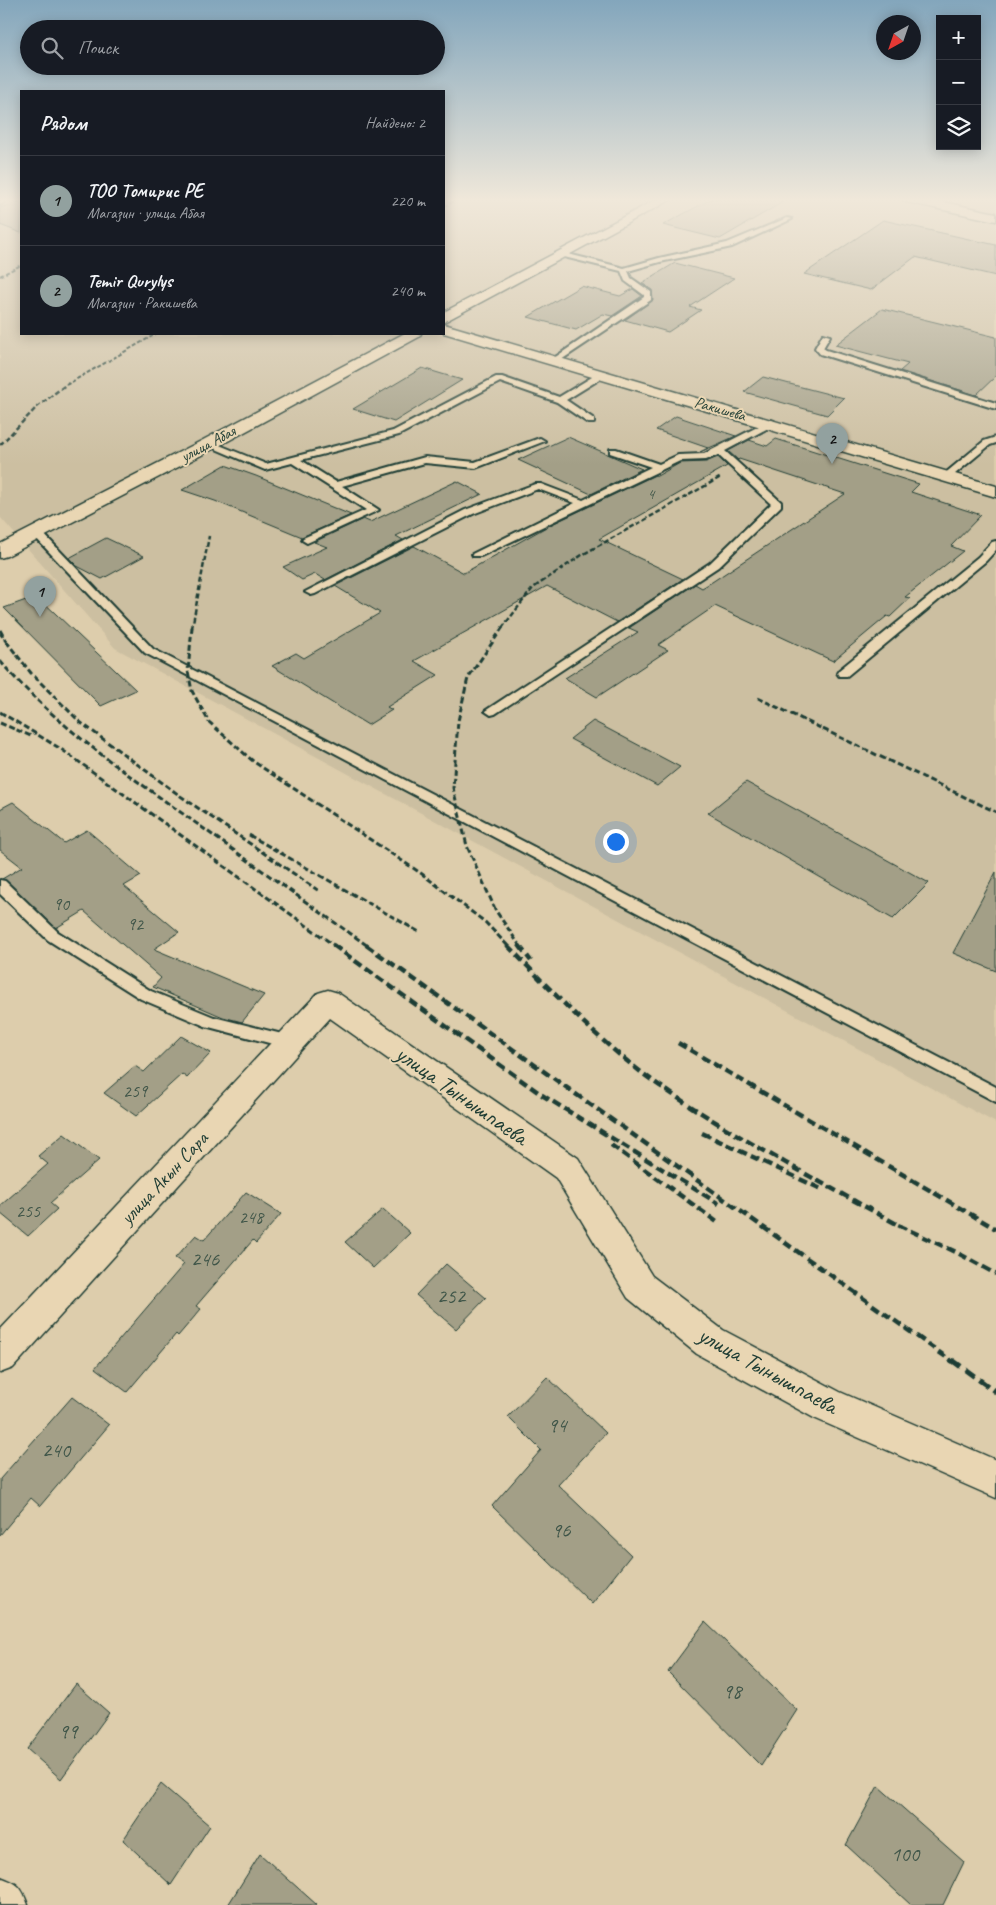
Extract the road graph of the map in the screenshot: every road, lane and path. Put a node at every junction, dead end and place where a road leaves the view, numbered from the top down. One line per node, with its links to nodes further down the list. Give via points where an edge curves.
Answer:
1 (502, 287): 3 (street)
2 (639, 287): 7 (lane, via 648,294 648,298)
3 (445, 317)
4 (445, 328): 7 (street, Ракишева)
5 (412, 335): 15 (street, улица Абая)
6 (826, 336): 10 (lane, via 819,348 823,352)
7 (556, 360): 8 (street, Ракишева)
8 (602, 374): 9 (lane); 12 (street, Ракишева)
9 (560, 400): 11 (lane); 18 (lane, via 499,380 396,433)
10 (996, 406)
11 (591, 421)
12 (771, 424): 17 (lane); 20 (street, Ракишева)
13 (996, 440): 20 (lane)
14 (540, 441): 21 (lane, via 476,466 425,460)
15 (209, 444): 18 (lane, via 265,467); 24 (street, улица Абая)
16 (613, 451): 19 (lane)
17 (719, 451): 19 (lane, via 706,458 678,458); 31 (lane, via 777,504 714,565)
18 (294, 460): 21 (lane)
19 (659, 466): 23 (lane)
20 (946, 477): 22 (street, Ракишева)
21 (335, 485): 25 (lane, via 374,510)
22 (996, 492)
23 (583, 503): 28 (lane); 29 (lane, via 538,486 469,512)
24 (37, 533): 27 (street, улица Абая); 35 (lane, via 149,651)
25 (307, 540)
26 (996, 545): 30 (lane)
27 (0, 552)
28 (477, 554)
29 (311, 592)
30 (843, 673)
31 (491, 711)
32 (0, 885): 34 (lane, via 53,936 146,994 211,1022)
33 (328, 1001): 34 (street, улица Акын Сара); 37 (street, улица Тынышпаева, via 567,1168 640,1287 710,1342 827,1405)
34 (288, 1042): 36 (street, улица Акын Сара)
35 (996, 1095)
36 (0, 1356)
37 (996, 1479)
38 (0, 1900): 39 (street)
39 (5, 1905)

